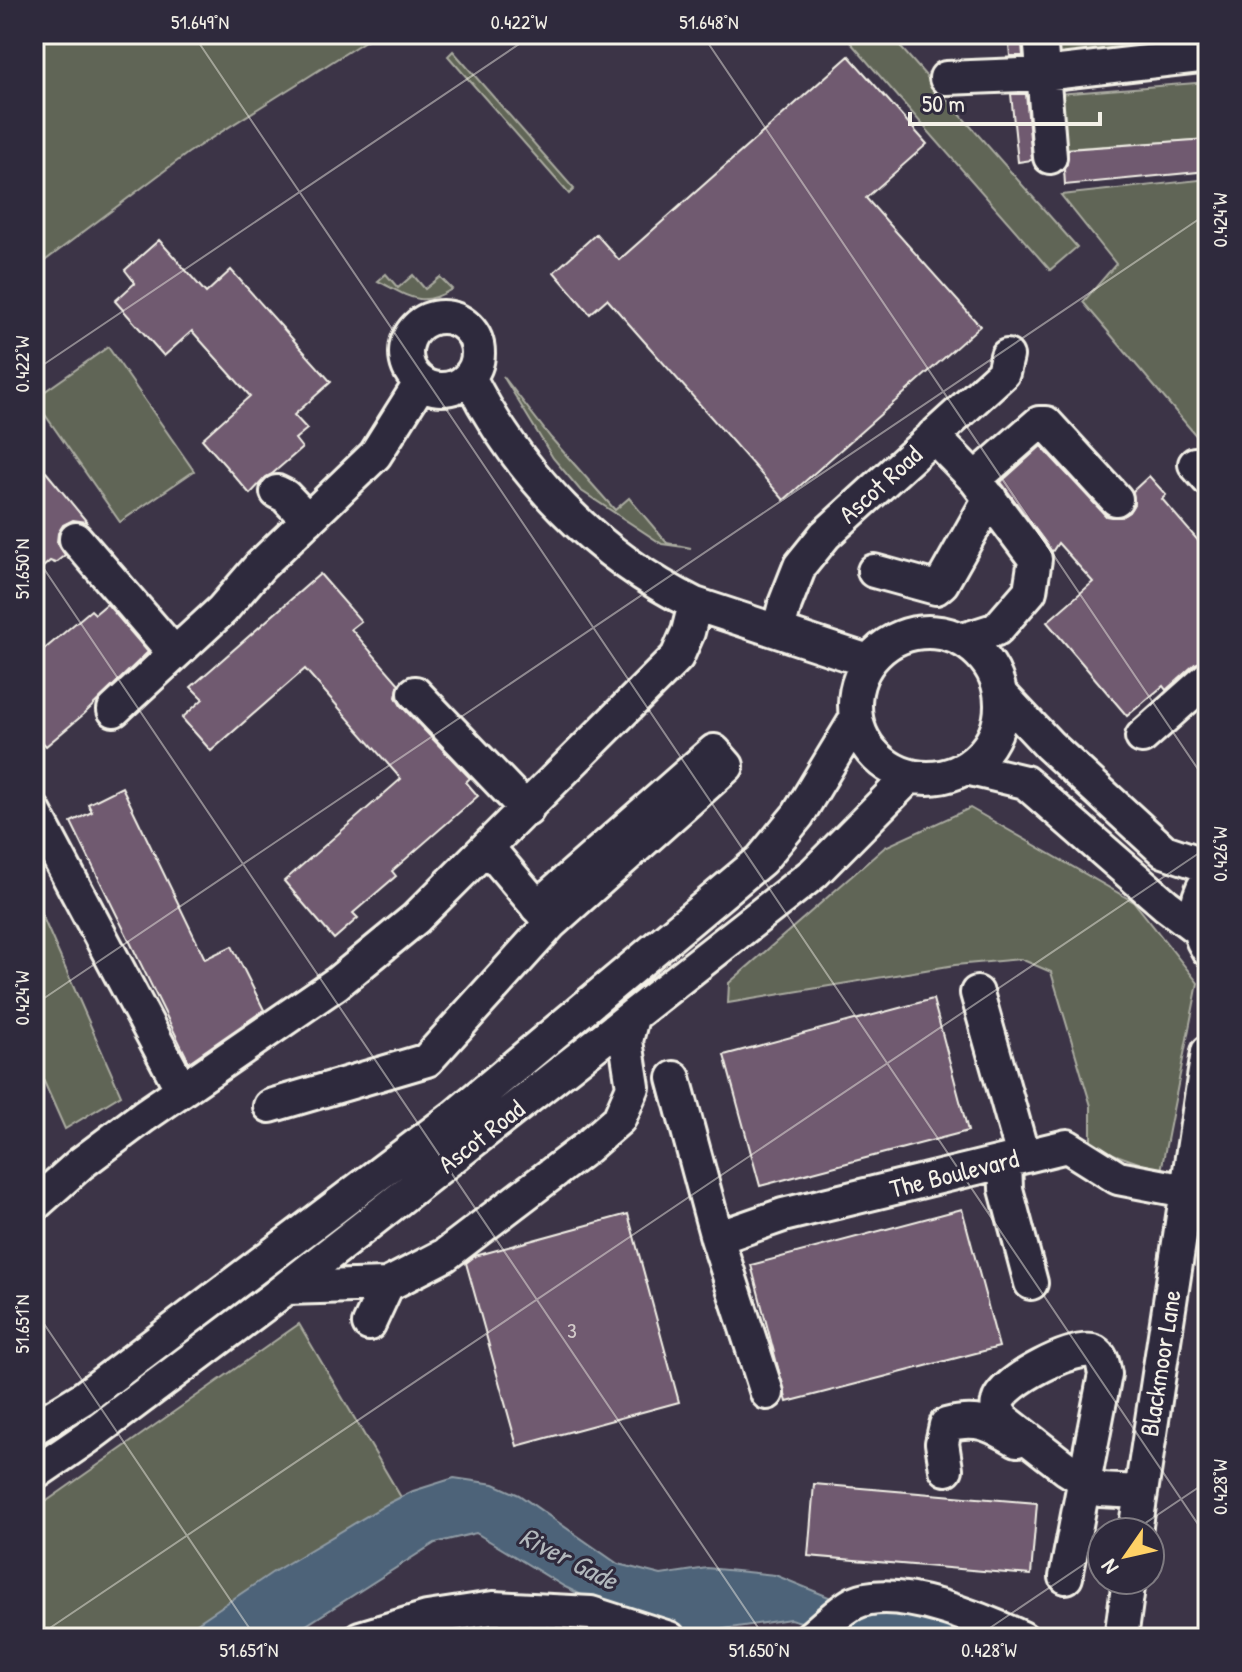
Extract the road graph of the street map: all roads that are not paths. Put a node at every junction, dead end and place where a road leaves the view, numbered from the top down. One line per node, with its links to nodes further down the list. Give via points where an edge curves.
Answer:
1 (1040, 34): 3 (street)
2 (1208, 55): 3 (street)
3 (1043, 74): 4 (street); 5 (street)
4 (946, 78)
5 (1050, 157)
6 (1007, 356): 9 (street, Ascot Road, via 1003,373)
7 (469, 377): 8 (street, via 451,388); 8 (street, via 478,355 472,333 453,319 435,318 419,325 408,342 408,364); 16 (street, via 484,406 566,514)
8 (421, 382): 13 (street, via 375,455)
9 (933, 436): 10 (street); 17 (street, Ascot Road, via 825,535 800,566)
10 (982, 488): 12 (street, via 1039,423 1046,423); 15 (street, via 936,588); 18 (street, via 1035,559 1030,591 997,629)
11 (277, 492): 13 (street)
12 (1116, 499)
13 (308, 520): 19 (street)
14 (76, 539): 19 (street)
15 (874, 571)
16 (695, 604): 17 (street); 29 (street, via 677,657)
17 (778, 631): 20 (street)
18 (963, 640): 20 (street, via 920,632 896,639); 23 (street, via 983,656)
19 (174, 653): 24 (street)
20 (868, 661): 25 (street, via 856,693)
21 (1208, 678): 26 (street)
22 (415, 693): 29 (street)
23 (1001, 694): 27 (street, via 996,733); 32 (street, via 1164,851)
24 (114, 710)
25 (856, 719): 28 (street, via 876,756); 51 (street, Ascot Road, via 798,815 761,860 454,1117 83,1398)
26 (1142, 737)
27 (966, 768): 28 (street, via 942,777); 35 (street, via 1025,782)
28 (910, 776): 37 (street, Ascot Road, via 814,873)
29 (527, 810): 31 (street)
30 (34, 811): 40 (street)
31 (488, 848): 34 (street); 40 (street, via 415,919 337,983)
32 (1208, 866)
33 (1208, 879): 35 (street, via 1196,912)
34 (544, 915): 34 (street, via 727,766 714,751); 41 (street, via 427,1060)
35 (1203, 939)
36 (977, 993): 42 (street)
37 (632, 1017): 47 (street, via 626,1041 633,1087 619,1119 445,1255); 48 (street, Ascot Road)
38 (1208, 1052): 43 (street, Blackmoor Lane)
39 (674, 1078): 45 (street)
40 (182, 1090): 44 (street, via 80,1164)
41 (270, 1106)
42 (1014, 1158): 43 (street, The Boulevard, via 1067,1146 1118,1178); 45 (street, The Boulevard, via 783,1215); 46 (street, via 1006,1189)
43 (1186, 1191): 55 (street, Blackmoor Lane)
44 (34, 1205)
45 (717, 1238): 50 (street)
46 (1031, 1283)
47 (387, 1285): 48 (street); 49 (street)
48 (286, 1288): 53 (street, Ascot Road)
49 (369, 1324)
50 (767, 1393)
51 (34, 1428)
52 (946, 1469): 54 (street, via 946,1425 967,1420 994,1427)
53 (34, 1474)
54 (1075, 1474): 55 (street, via 1100,1490); 57 (street)
55 (1140, 1492): 56 (street, Blackmoor Lane)
56 (1137, 1516)
57 (1066, 1577)
58 (1127, 1596): 63 (street)
59 (360, 1638): 60 (street, via 427,1618 493,1608 591,1613)
60 (669, 1638)
61 (810, 1638): 62 (street, via 855,1603 891,1596 976,1617)
62 (1022, 1638)
63 (1121, 1638)

